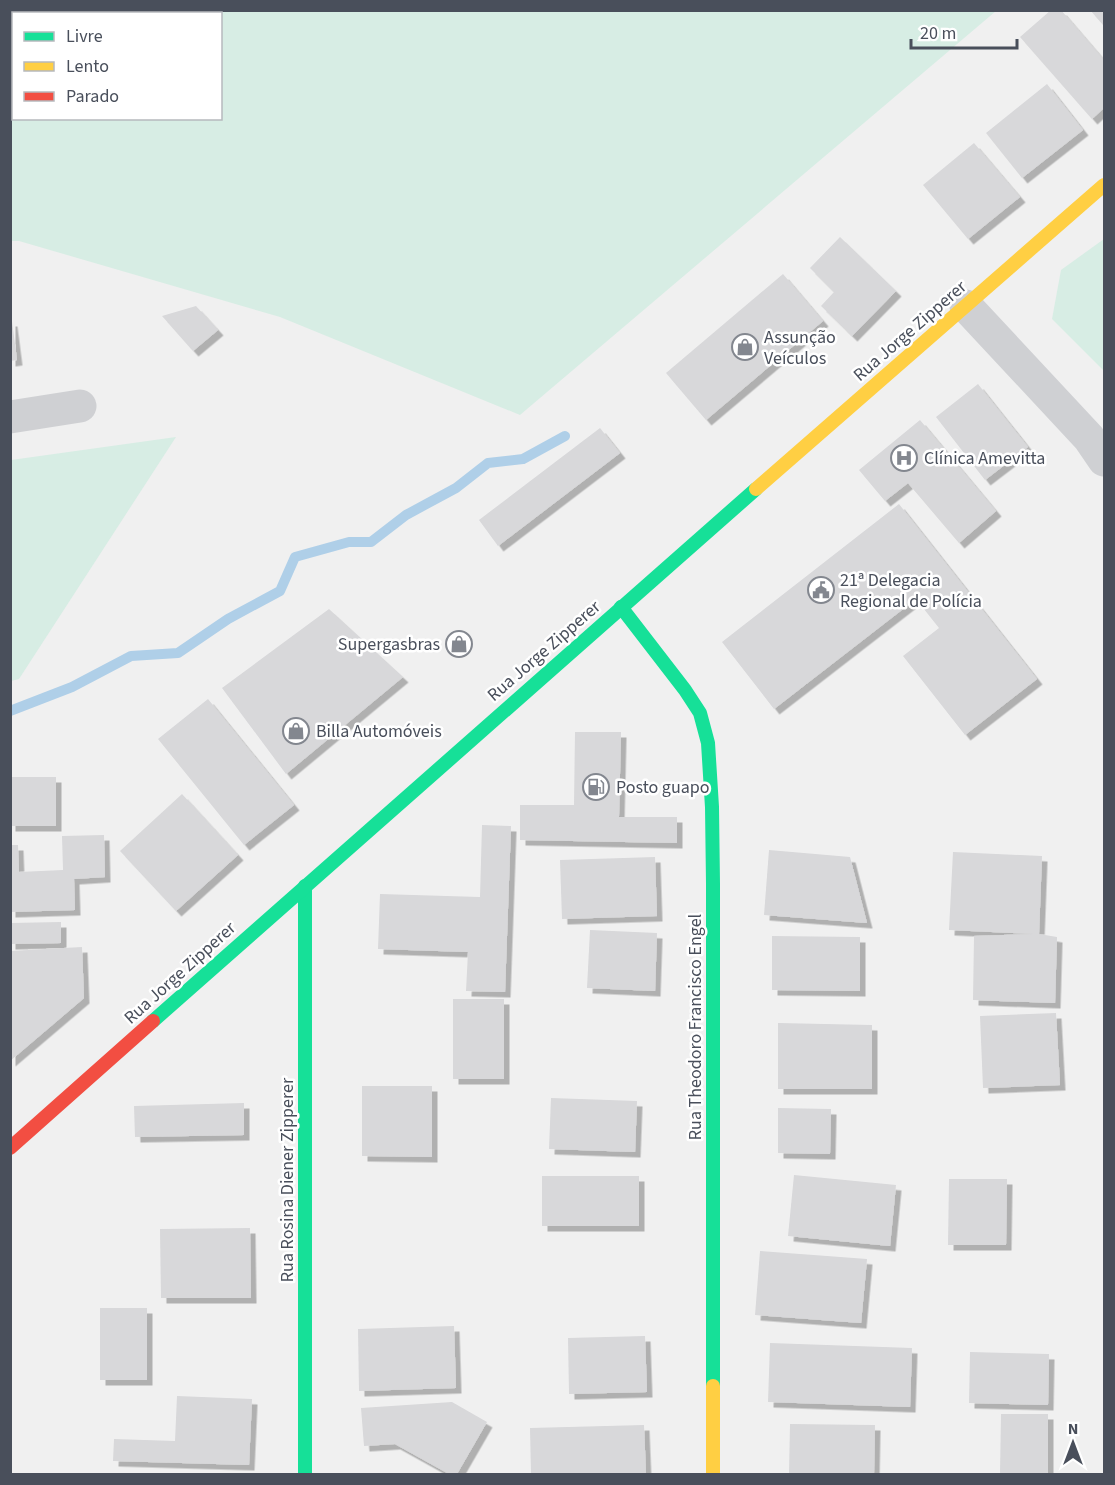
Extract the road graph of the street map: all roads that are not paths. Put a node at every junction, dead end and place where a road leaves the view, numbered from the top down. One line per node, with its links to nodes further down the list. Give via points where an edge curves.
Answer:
1 (1104, 185): 2 (street, Rua Jorge Zipperer)
2 (966, 306): 5 (street, via 1089,438); 6 (street, Rua Jorge Zipperer)
3 (80, 406): 4 (street)
4 (10, 417)
5 (1104, 460)
6 (621, 607): 7 (street, Rua Jorge Zipperer); 10 (street, Rua Theodoro Francisco Engel, via 700,713 708,743 713,884)
7 (305, 886): 8 (street, Rua Jorge Zipperer); 9 (street, Rua Rosina Diener Zipperer)
8 (10, 1148)
9 (305, 1474)
10 (713, 1474)

